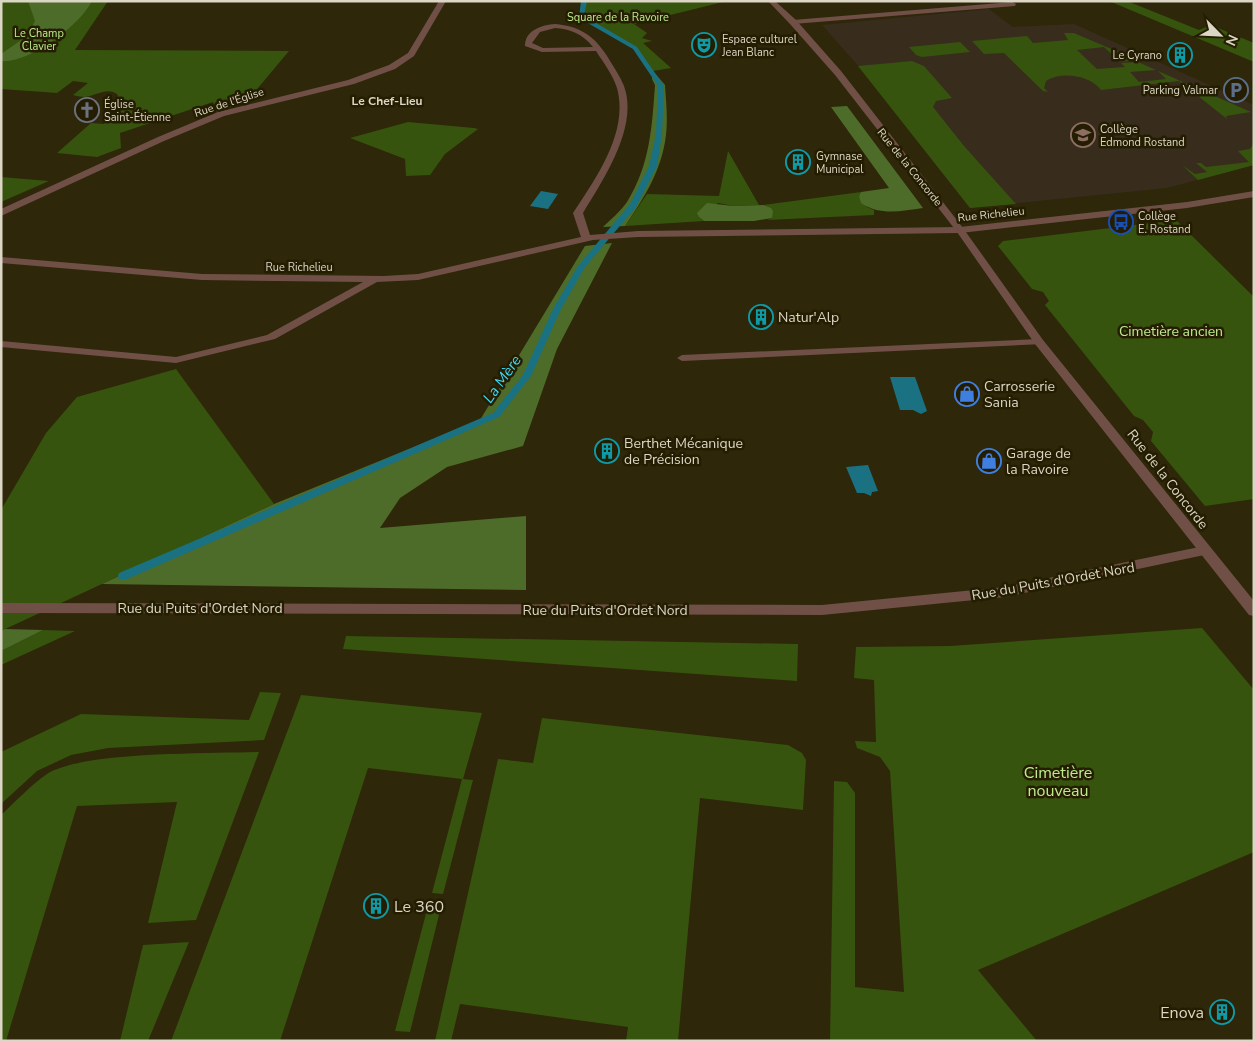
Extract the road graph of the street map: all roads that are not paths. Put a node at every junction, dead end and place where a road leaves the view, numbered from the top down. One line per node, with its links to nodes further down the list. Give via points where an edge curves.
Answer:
1 (444, 1): 7 (street, Rue de l'Église, via 411,54 392,67 351,82 221,114)
2 (771, 1): 4 (street, Rue de la Concorde)
3 (1012, 4): 4 (street)
4 (793, 22): 8 (street, Rue de la Concorde, via 838,73)
5 (597, 49): 5 (street, via 581,32 550,26 537,29 528,44 542,50); 9 (street, via 620,87 623,111 618,136 603,174 578,213)
6 (1254, 194): 8 (street, Rue Richelieu, via 1187,205)
7 (1, 213)
8 (960, 230): 9 (street, Rue Richelieu, via 638,234); 12 (street, Rue de la Concorde)
9 (590, 238): 11 (street, Rue Richelieu, via 418,278)
10 (1, 260): 11 (street, Rue Richelieu, via 202,277)
11 (375, 279): 13 (street, via 272,337 176,360)
12 (1038, 342): 14 (street); 15 (street, Rue de la Concorde)
13 (1, 344)
14 (682, 358)
15 (1204, 551): 16 (street, Rue du Puits d'Ordet Nord, via 1006,592 822,610); 17 (street, Rue de la Concorde)
16 (1, 608)
17 (1254, 611)

